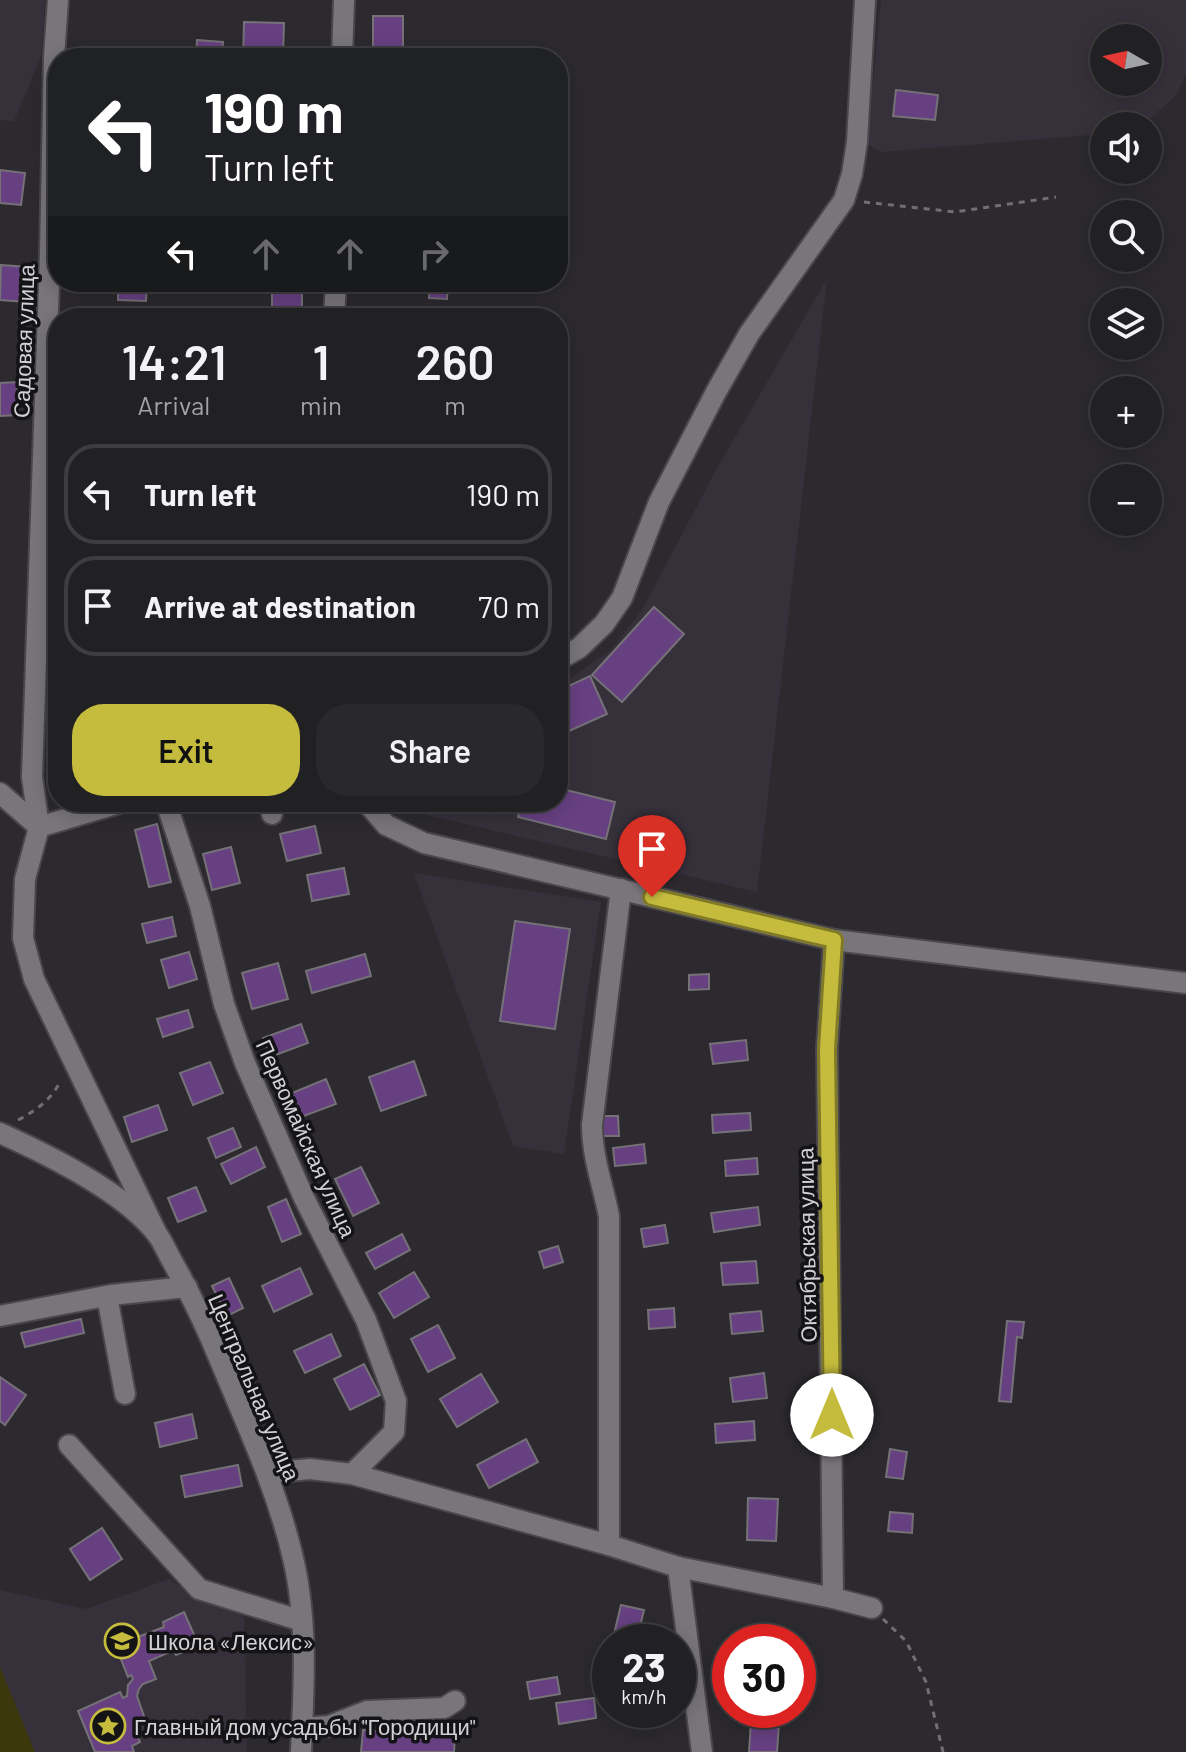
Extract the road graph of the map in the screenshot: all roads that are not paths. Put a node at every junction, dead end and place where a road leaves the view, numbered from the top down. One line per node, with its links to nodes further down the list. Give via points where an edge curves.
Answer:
1 (58, 0): 4 (street, Садовая улица)
2 (344, 0): 5 (street)
3 (865, 0): 7 (street, via 857,142 844,200 749,334 716,392 659,502 622,598 604,624)
4 (55, 48)
5 (342, 48)
6 (48, 311): 12 (street, Садовая улица, via 32,777)
7 (568, 654)
8 (0, 793): 12 (street)
9 (89, 812): 12 (street)
10 (169, 812): 24 (street, Первомайская улица, via 245,1063 304,1198 366,1320 396,1401 394,1432)
11 (375, 812): 13 (street, via 386,825 424,843)
12 (39, 827): 17 (street, via 25,879 23,938 34,979)
13 (621, 889): 14 (street); 25 (street, via 592,1125 592,1149 609,1216)
14 (834, 940): 15 (street); 27 (street, Октябрьская улица, via 827,1049)
15 (1186, 983)
16 (8, 1127): 17 (street, Центральная улица, via 123,1201)
17 (157, 1234): 18 (street, Центральная улица)
18 (187, 1287): 19 (street); 23 (street, Центральная улица)
19 (107, 1296): 20 (street); 21 (street)
20 (0, 1316)
21 (125, 1394)
22 (69, 1445): 29 (street, via 199,1589 271,1607)
23 (267, 1473): 24 (street, via 310,1469); 29 (street, Центральная улица, via 294,1561)
24 (352, 1474): 25 (street)
25 (609, 1545): 26 (street)
26 (678, 1567): 27 (street); 33 (street)
27 (833, 1598): 28 (street)
28 (872, 1608)
29 (302, 1621): 31 (street, Центральная улица)
30 (455, 1701): 31 (street, via 444,1708 367,1711 329,1726)
31 (302, 1728): 32 (street, Центральная улица)
32 (301, 1752)
33 (702, 1752)

